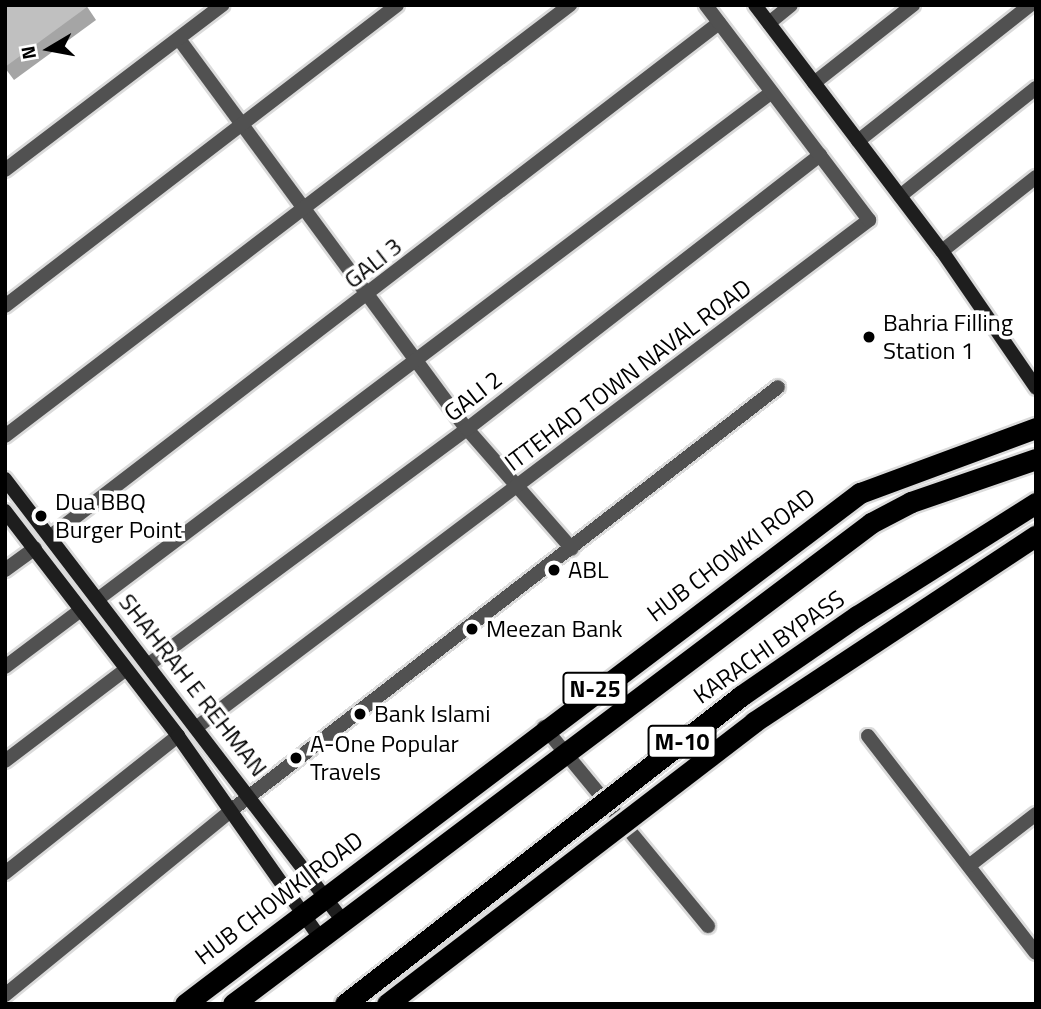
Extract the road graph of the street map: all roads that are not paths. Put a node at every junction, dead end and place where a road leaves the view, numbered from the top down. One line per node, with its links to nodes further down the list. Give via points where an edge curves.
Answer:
1 (222, 5): 11 (street)
2 (397, 5): 15 (street)
3 (570, 5): 21 (street)
4 (706, 5): 9 (street, ITTEHAD TOWN NAVAL ROAD)
5 (755, 5): 10 (main road)
6 (791, 5): 10 (street)
7 (913, 5): 12 (street)
8 (1030, 5): 16 (street)
9 (719, 23): 14 (street, ITTEHAD TOWN NAVAL ROAD); 23 (street, GALI 3)
10 (769, 23): 12 (main road)
11 (179, 39): 15 (street); 18 (street)
12 (814, 83): 16 (main road)
13 (1036, 88): 20 (street)
14 (772, 92): 17 (street, ITTEHAD TOWN NAVAL ROAD); 25 (street)
15 (243, 125): 21 (street); 24 (street)
16 (858, 141): 20 (main road)
17 (820, 155): 29 (street, GALI 2); 33 (street, ITTEHAD TOWN NAVAL ROAD, via 869,220)
18 (5, 170)
19 (1036, 177): 22 (street)
20 (900, 196): 22 (main road)
21 (304, 208): 23 (street); 30 (street)
22 (942, 251): 27 (main road)
23 (369, 296): 25 (street); 36 (street, GALI 3)
24 (5, 306)
25 (418, 362): 29 (street); 41 (street)
26 (778, 387): 39 (street)
27 (1036, 388)
28 (1036, 428): 47 (highway, HUB CHOWKI ROAD / N-25, via 860,492)
29 (467, 429): 33 (street); 43 (street, GALI 2)
30 (5, 436)
31 (1036, 459): 50 (highway, via 911,502 871,523)
32 (5, 479): 36 (main road, SHAHRAH E REHMAN)
33 (521, 485): 39 (street); 46 (street, ITTEHAD TOWN NAVAL ROAD)
34 (1036, 503): 66 (highway, KARACHI BYPASS / M-10, bridge, via 741,696)
35 (5, 511): 38 (main road, SHAHRAH E REHMAN)
36 (52, 535): 41 (main road, SHAHRAH E REHMAN)
37 (1036, 535): 67 (highway, M-10, bridge, via 754,722)
38 (35, 548): 40 (street); 42 (main road, SHAHRAH E REHMAN)
39 (572, 549): 52 (street)
40 (5, 570)
41 (98, 599): 43 (main road, SHAHRAH E REHMAN)
42 (81, 610): 44 (street); 45 (main road, SHAHRAH E REHMAN)
43 (148, 665): 46 (main road, SHAHRAH E REHMAN)
44 (5, 667)
45 (125, 670): 48 (main road, SHAHRAH E REHMAN); 51 (street)
46 (197, 727): 52 (main road, SHAHRAH E REHMAN)
47 (544, 727): 50 (street); 57 (highway, HUB CHOWKI ROAD / N-25)
48 (178, 736): 53 (main road, SHAHRAH E REHMAN); 56 (street)
49 (868, 736): 55 (street)
50 (566, 753): 59 (highway); 60 (street)
51 (5, 761)
52 (250, 795): 53 (street); 57 (main road, SHAHRAH E REHMAN)
53 (229, 812): 58 (main road, SHAHRAH E REHMAN); 63 (street)
54 (1036, 814): 55 (street)
55 (970, 865): 62 (street)
56 (5, 873)
57 (326, 896): 58 (highway, HUB CHOWKI ROAD / N-25); 59 (main road, SHAHRAH E REHMAN)
58 (302, 913): 61 (main road, SHAHRAH E REHMAN); 64 (highway, HUB CHOWKI ROAD / N-25)
59 (343, 921): 61 (highway)
60 (708, 926)
61 (320, 938): 65 (highway)
62 (1036, 953)
63 (5, 995)
64 (185, 1004)
65 (233, 1004)
66 (345, 1004)
67 (387, 1004)

